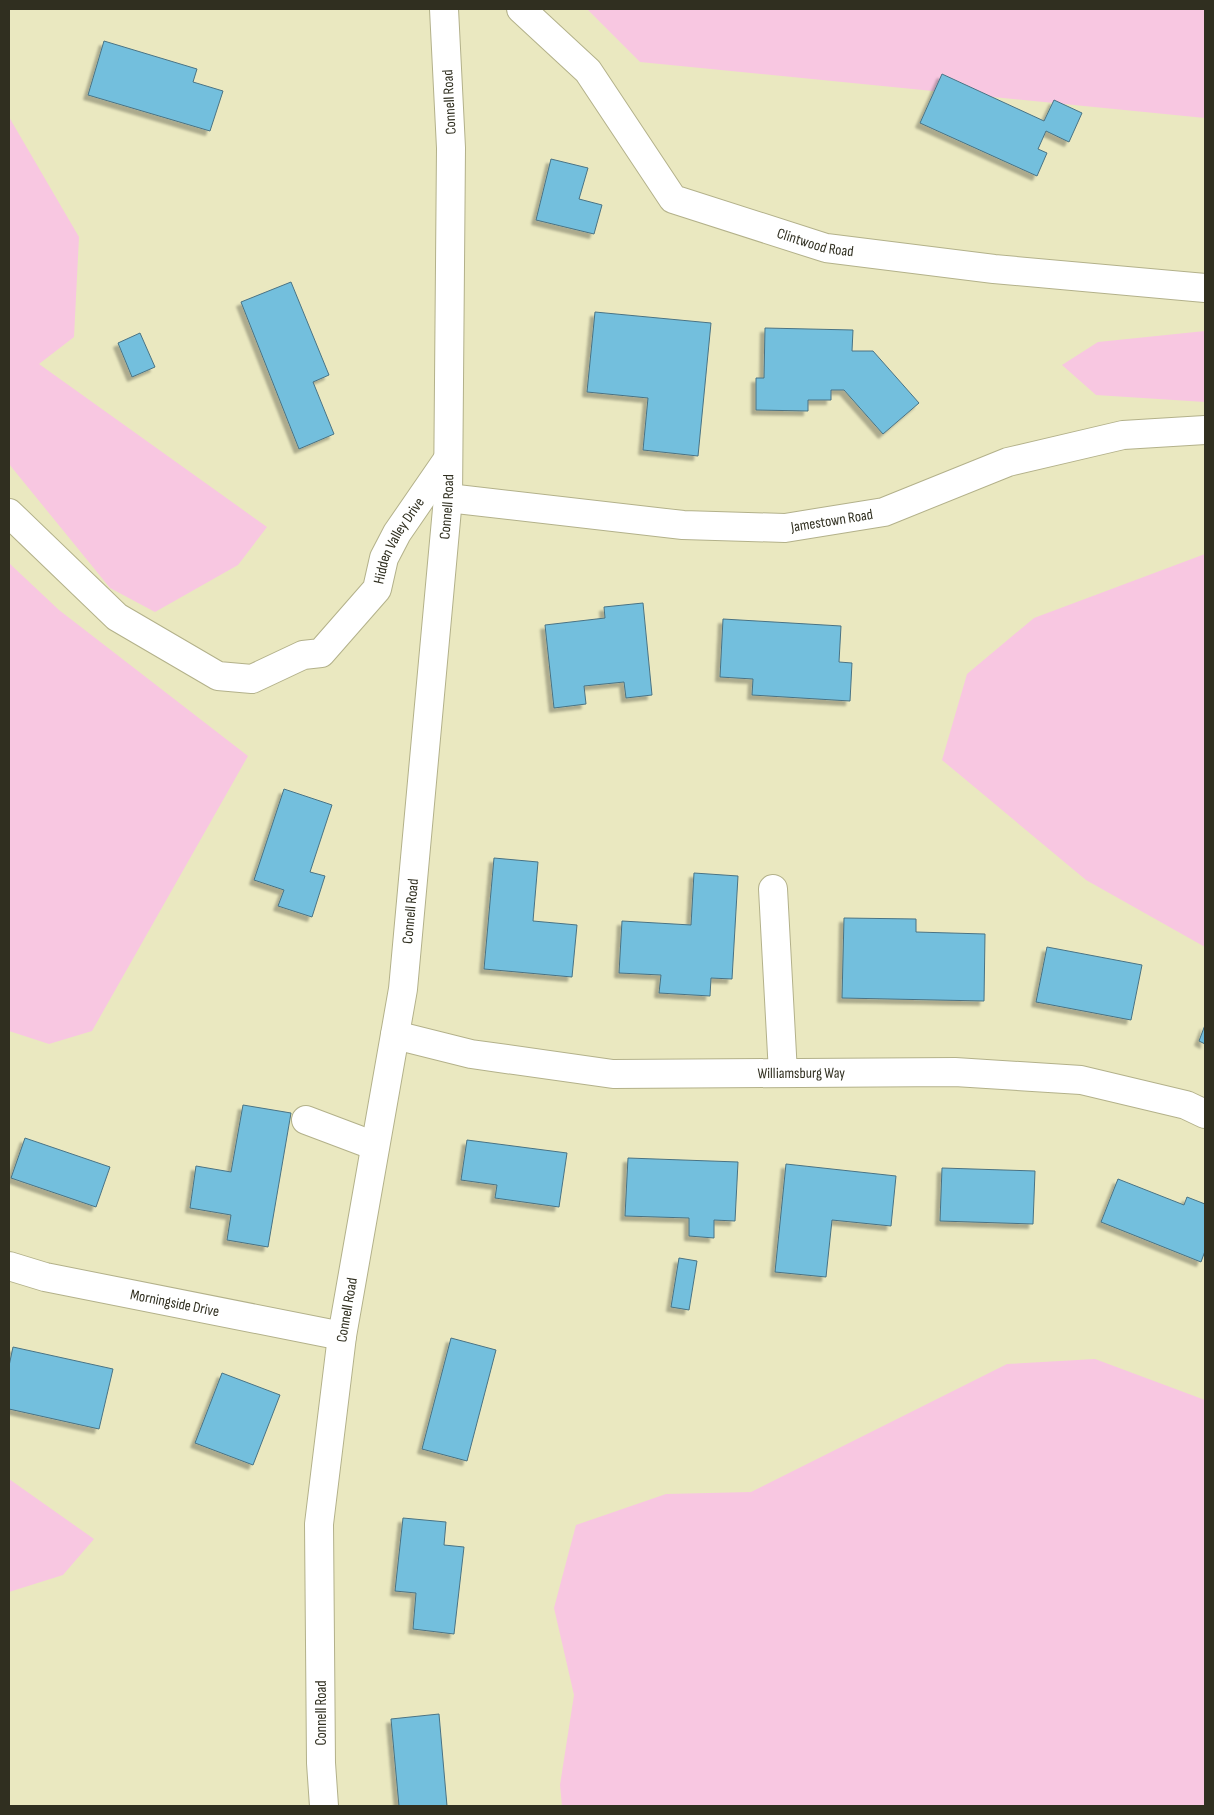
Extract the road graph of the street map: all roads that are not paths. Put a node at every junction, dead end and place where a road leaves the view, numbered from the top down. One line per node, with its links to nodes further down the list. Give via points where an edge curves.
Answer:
1 (444, 9): 5 (street, Connell Road, via 451,148)
2 (521, 9): 3 (street, Clintwood Road, via 588,71 673,199 826,248 994,269)
3 (1205, 288)
4 (1205, 430): 6 (street, Jamestown Road, via 1124,435 1046,453 1008,462 884,512 785,528 683,525)
5 (448, 459): 6 (street, Connell Road); 7 (street, Hidden Valley Drive, via 397,533 384,558 377,589 321,653 303,655 252,679 218,676 117,617)
6 (448, 498): 9 (street, Connell Road, via 403,989)
7 (9, 513)
8 (773, 889): 10 (street)
9 (395, 1035): 10 (street, Williamsburg Way, via 471,1054 613,1074); 13 (street, Connell Road)
10 (783, 1073): 11 (street, Williamsburg Way, via 955,1072 1081,1080 1186,1105)
11 (1205, 1114)
12 (306, 1120): 13 (street)
13 (375, 1146): 15 (street, Connell Road)
14 (9, 1266): 15 (street, Morningside Drive, via 45,1277)
15 (342, 1336): 16 (street, Connell Road, via 319,1524)
16 (324, 1806)

